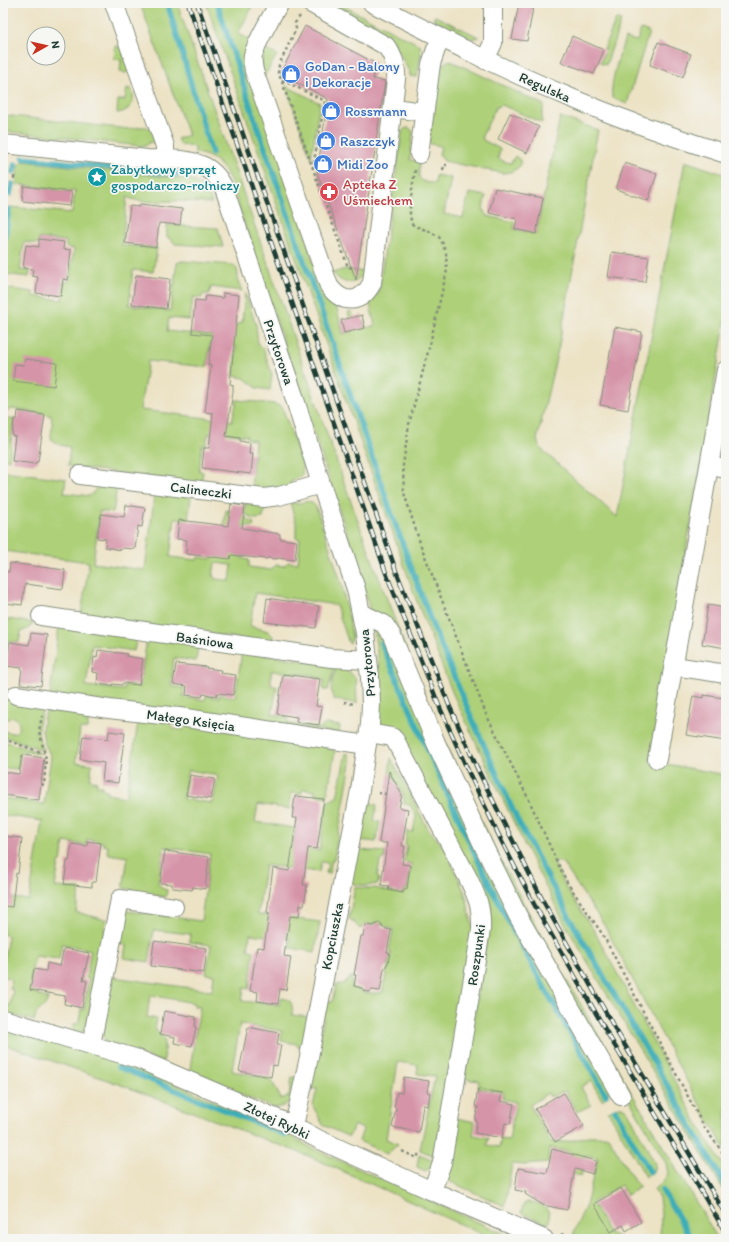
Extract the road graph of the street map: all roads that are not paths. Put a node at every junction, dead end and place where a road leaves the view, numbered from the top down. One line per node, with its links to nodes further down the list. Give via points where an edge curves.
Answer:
1 (114, 3): 13 (street, via 165,146)
2 (280, 3): 8 (street, via 254,53 253,64 259,88 329,286 339,296 350,299 359,298 372,283)
3 (372, 3): 6 (street, Regulska)
4 (494, 3): 7 (street, via 493,43)
5 (306, 8): 8 (street, via 386,46 394,59 396,70)
6 (442, 38): 7 (street, Regulska); 9 (street, via 432,64)
7 (485, 60): 12 (street, Regulska, via 570,98)
8 (393, 108): 9 (street)
9 (424, 112): 11 (street)
10 (3, 144): 13 (street, Przytorowa)
11 (419, 154)
12 (726, 154)
13 (165, 159): 17 (street, Przytorowa, via 201,164 213,172 222,183)
14 (726, 370): 15 (street)
15 (718, 468): 21 (street)
16 (80, 475): 17 (street, Calineczki, via 264,498)
17 (321, 484): 18 (street, Przytorowa, via 345,553)
18 (361, 613): 20 (street, Przytorowa); 29 (street, via 389,629 436,743 518,916)
19 (42, 616): 20 (street, Baśniowa, via 330,658)
20 (368, 660): 24 (street, Przytorowa, via 371,704)
21 (674, 666): 22 (street); 25 (street)
22 (726, 674)
23 (16, 696): 24 (street, Małego Księcia)
24 (368, 739): 30 (street, Kopciuszka); 31 (street, Roszpunki, via 392,737 395,740 467,876 480,907 481,930 451,1112 440,1170)
25 (657, 759)
26 (174, 907): 28 (street, via 120,899)
27 (3, 1019): 28 (street, Złotej Rybki)
28 (91, 1045): 30 (street, Złotej Rybki, via 138,1059)
29 (621, 1096)
30 (294, 1126): 31 (street, Złotej Rybki)
31 (432, 1191): 32 (street, Złotej Rybki)
32 (544, 1239)

